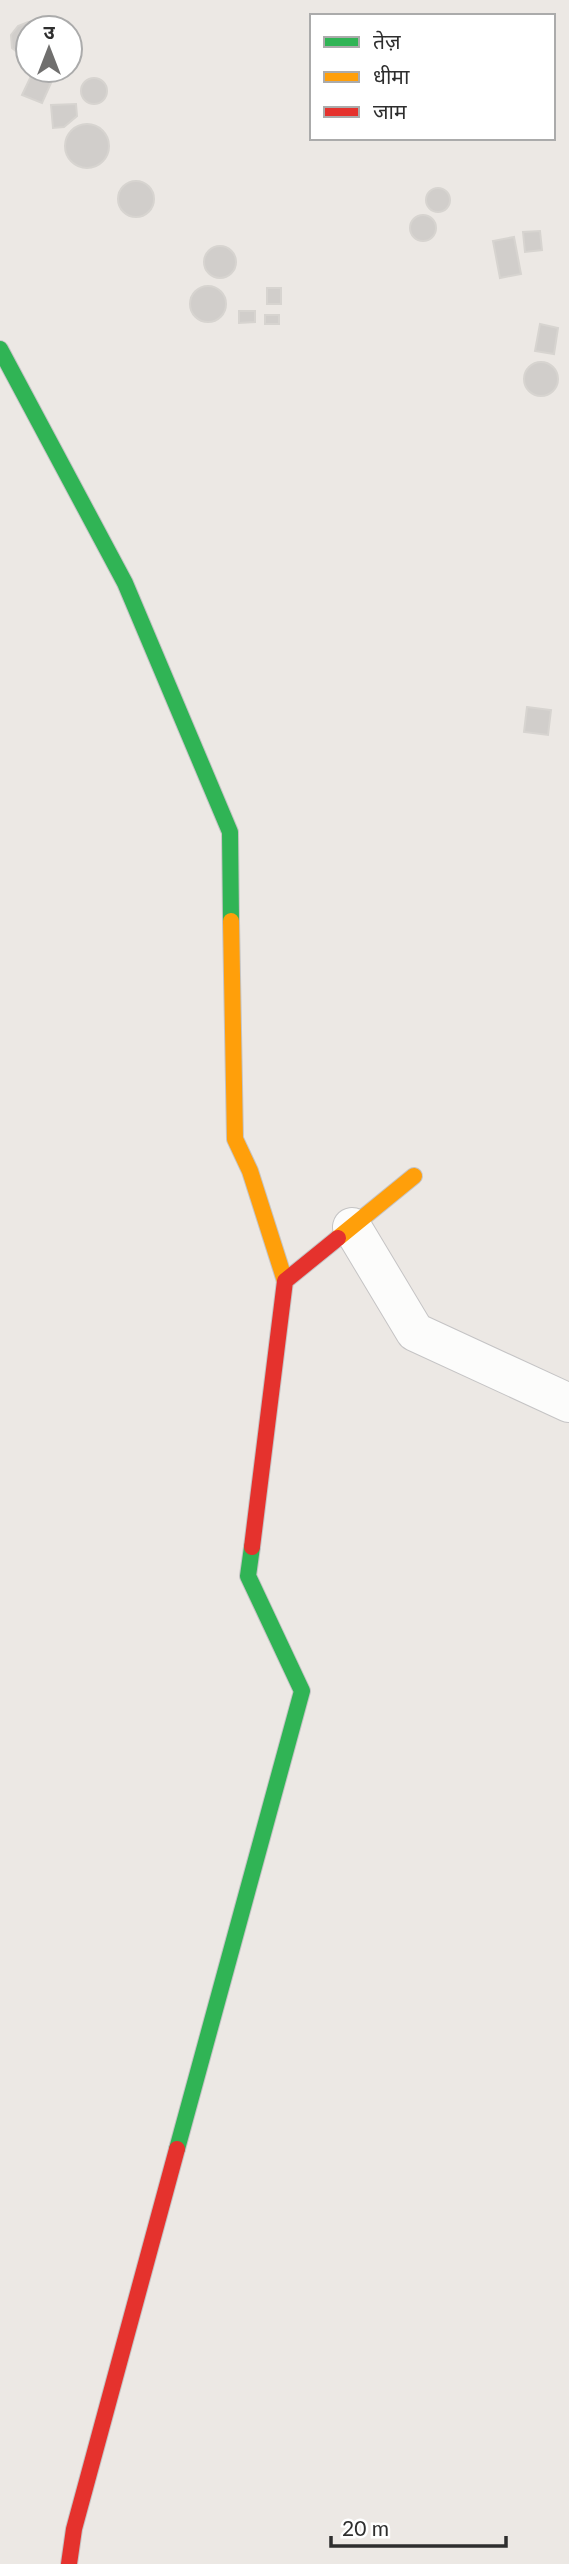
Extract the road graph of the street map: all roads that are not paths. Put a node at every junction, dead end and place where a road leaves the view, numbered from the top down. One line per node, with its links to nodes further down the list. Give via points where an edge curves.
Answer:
1 (0, 349): 4 (street, via 125,583 230,832 235,1139 250,1171)
2 (414, 1176): 3 (street)
3 (352, 1227): 4 (street); 5 (street, via 415,1332)
4 (285, 1281): 6 (street, via 248,1576 302,1691 74,2529)
5 (569, 1403)
6 (69, 2564)

